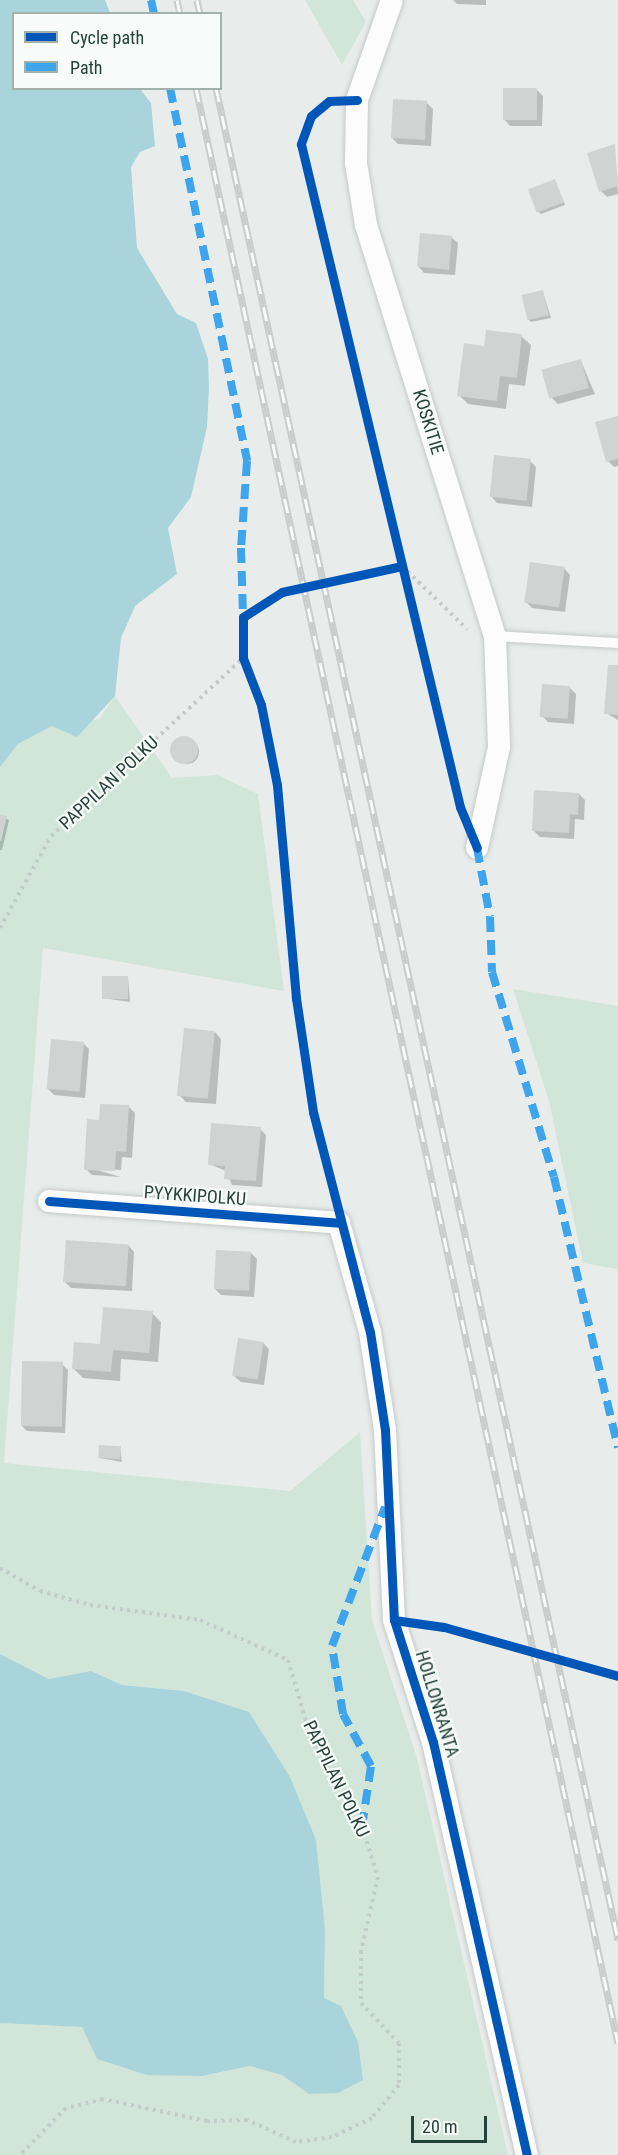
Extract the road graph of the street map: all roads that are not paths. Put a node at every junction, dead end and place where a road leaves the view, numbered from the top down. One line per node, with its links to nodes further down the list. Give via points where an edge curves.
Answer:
1 (392, 0): 2 (street, KOSKITIE, via 357,100 357,163 366,225)
2 (495, 636): 3 (lane); 4 (street, KOSKITIE, via 499,747)
3 (618, 643)
4 (477, 848)
5 (49, 1201): 6 (street, PYYKKIPOLKU)
6 (339, 1223): 7 (street, HOLLONRANTA, via 370,1332 385,1430 394,1620 433,1742)
7 (527, 2155)

